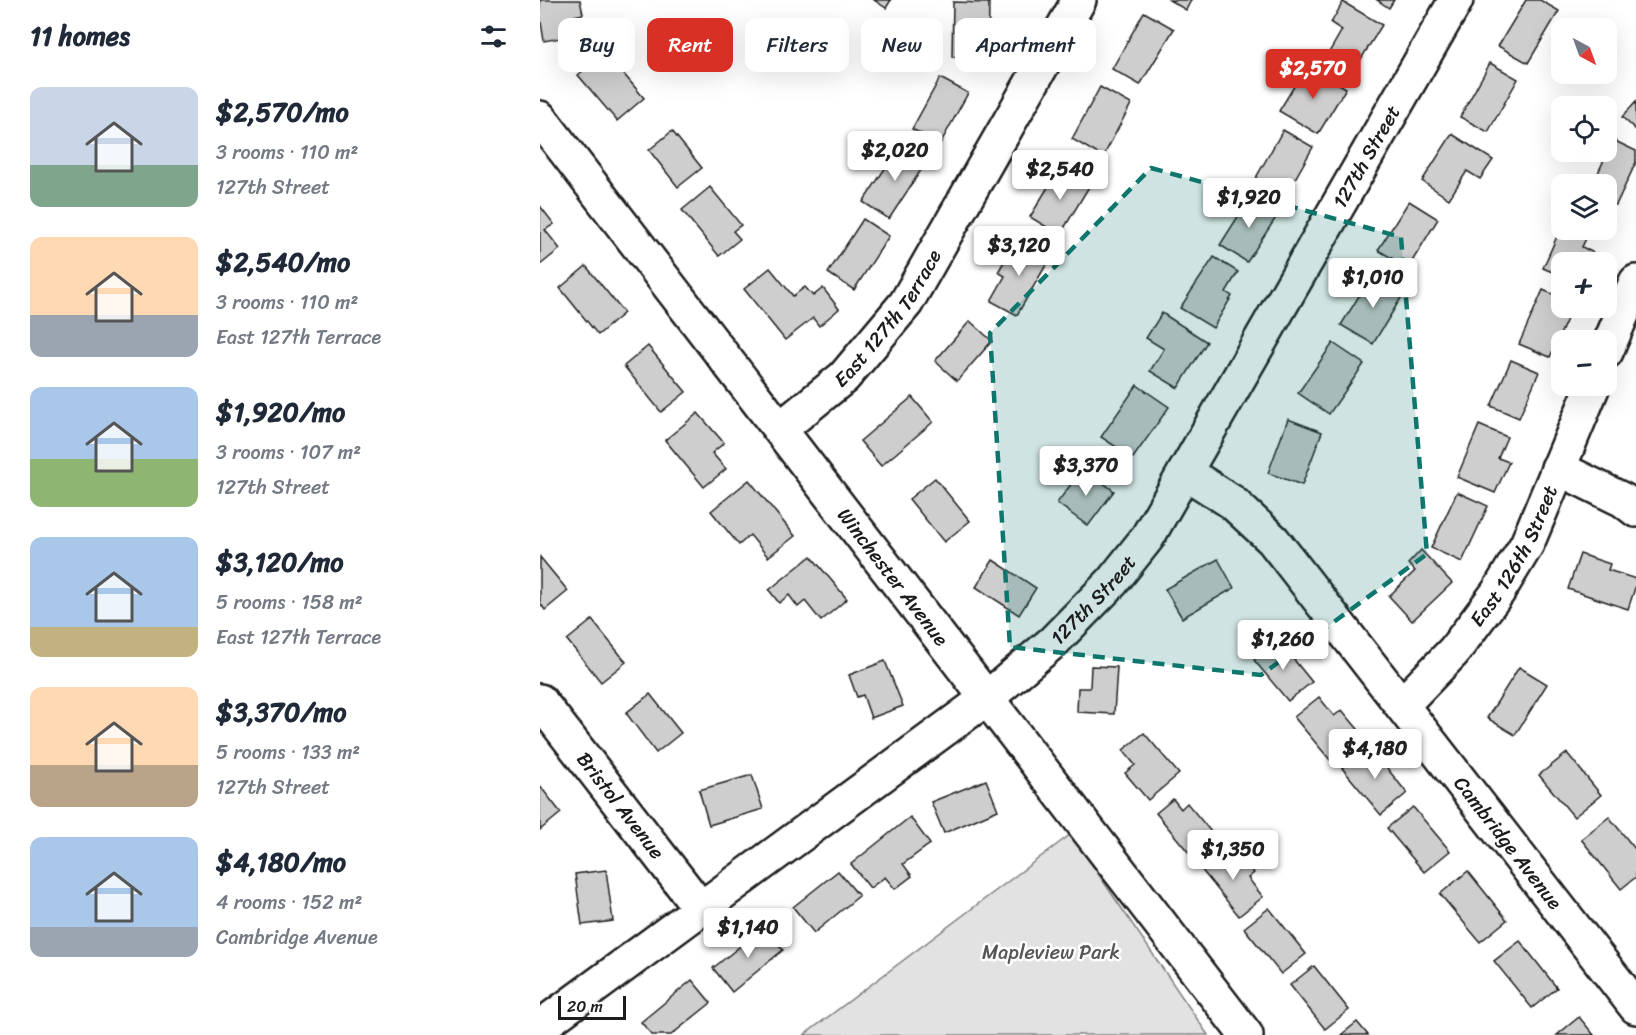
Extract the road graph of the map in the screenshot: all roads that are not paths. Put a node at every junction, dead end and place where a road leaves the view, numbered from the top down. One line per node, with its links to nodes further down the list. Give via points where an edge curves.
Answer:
1 (1079, 0): 7 (street, East 127th Terrace, via 906,303 844,377)
2 (1456, 0): 9 (street, 127th Street)
3 (540, 118): 7 (street, Winchester Avenue)
4 (1636, 282): 5 (street)
5 (1615, 330)
6 (1589, 396): 8 (street, East 126th Street)
7 (780, 429): 11 (street, Winchester Avenue)
8 (1558, 468): 10 (street); 13 (street, East 126th Street, via 1527,544 1498,592 1454,651)
9 (1185, 472): 11 (street, 127th Street, via 1147,538 1112,582 1053,642); 13 (street, Cambridge Avenue, via 1232,502 1273,540)
10 (1636, 510)
11 (987, 698): 14 (street, 127th Street); 17 (street, Winchester Avenue)
12 (540, 701): 14 (street, Bristol Avenue)
13 (1402, 705): 15 (street, Cambridge Avenue)
14 (701, 909): 16 (street, 127th Street)
15 (1636, 1007)
16 (540, 1027)
17 (1246, 1035)

